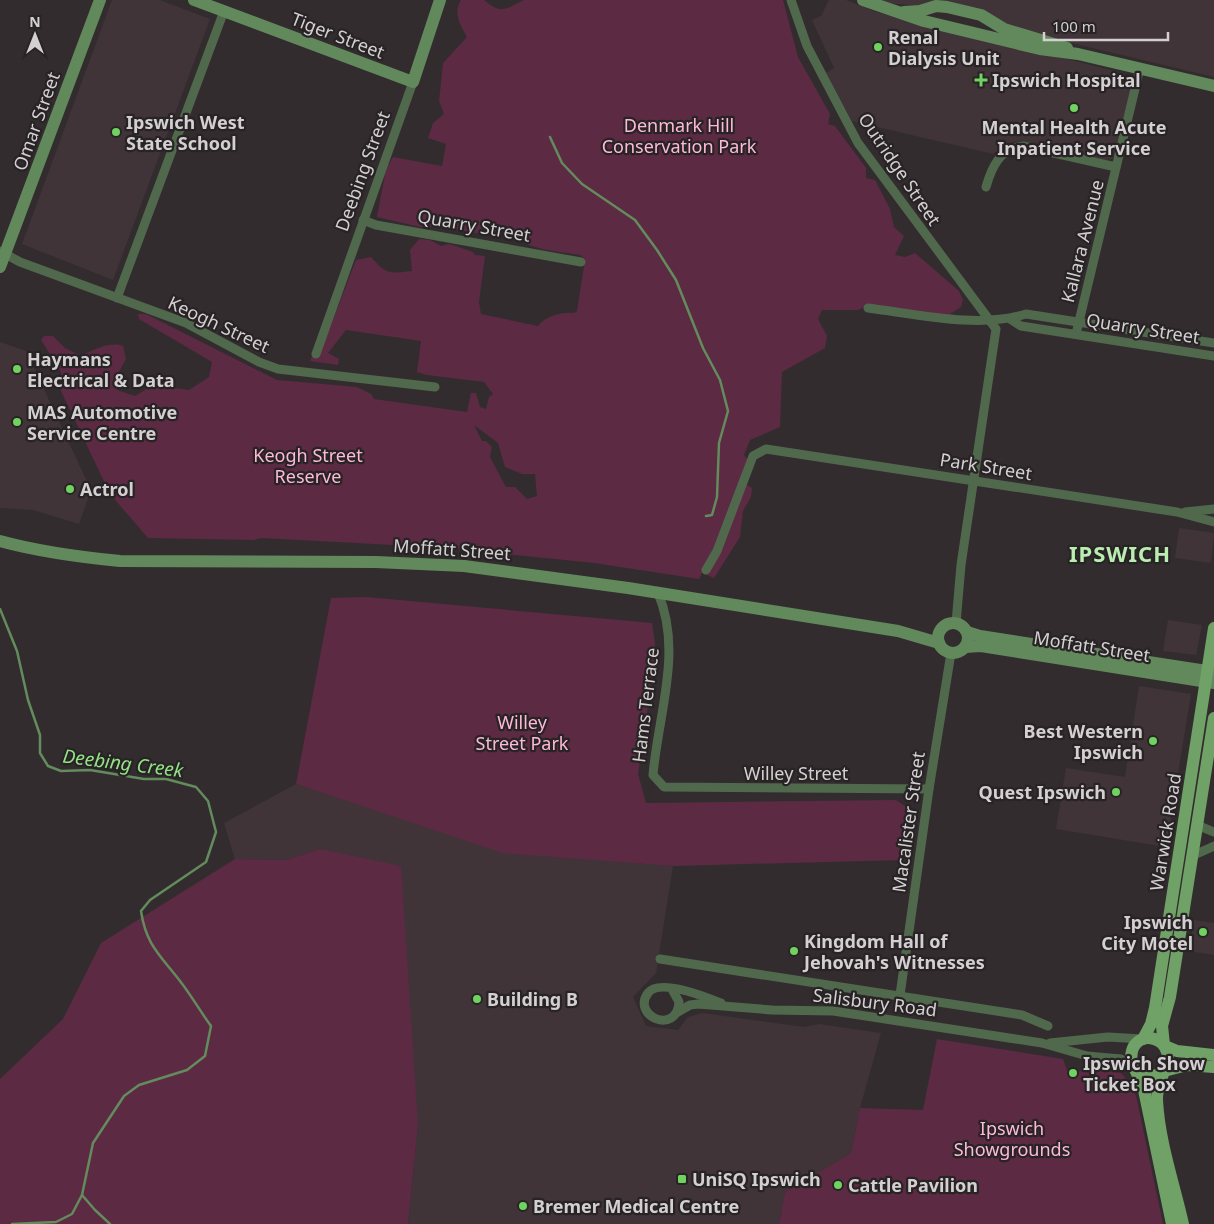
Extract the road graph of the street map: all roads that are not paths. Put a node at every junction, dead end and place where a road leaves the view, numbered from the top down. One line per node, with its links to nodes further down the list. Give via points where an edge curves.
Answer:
1 (100, 0): 19 (main road, Omar Street)
2 (194, 0): 7 (main road, Tiger Street)
3 (440, 0): 14 (main road, Deebing Street)
4 (791, 0): 24 (street, Outridge Street, via 807,46 858,143)
5 (870, 2): 8 (main road)
6 (938, 6): 8 (main road, via 920,11); 9 (main road); 10 (main road, via 933,16)
7 (224, 11): 14 (main road, Tiger Street); 22 (street)
8 (894, 12): 10 (main road)
9 (990, 20): 11 (main road, via 993,30); 12 (main road, via 999,27 1051,42)
10 (942, 25): 11 (main road)
11 (989, 37): 12 (main road, via 1044,50)
12 (1075, 53): 13 (main road)
13 (1140, 68): 15 (main road); 16 (street, Kallara Avenue)
14 (413, 82): 18 (street, Deebing Street)
15 (1214, 86)
16 (1116, 167): 17 (street, via 1033,146 1014,147 995,162); 26 (street, Kallara Avenue)
17 (986, 187)
18 (362, 220): 20 (street, Quarry Street); 29 (street, Deebing Street)
19 (3, 253): 21 (main road, Omar Street); 22 (street, Keogh Street)
20 (581, 262)
21 (0, 267)
22 (118, 298): 31 (street, Keogh Street, via 186,323 278,369)
23 (868, 308): 24 (street, Quarry Street, via 957,320)
24 (988, 319): 25 (street, Quarry Street); 32 (street, via 996,329)
25 (1010, 319): 26 (street, Quarry Street, via 1026,314); 27 (street, Quarry Street, via 1021,326)
26 (1079, 322): 27 (street, Kallara Avenue); 28 (street, Quarry Street)
27 (1076, 334): 30 (street, Quarry Street)
28 (1214, 343)
29 (316, 354)
30 (1214, 356)
31 (435, 387)
32 (975, 480): 34 (street, Park Street); 37 (street, Park Street, via 766,449 753,456 717,551); 39 (street, via 961,566)
33 (1214, 509): 34 (street)
34 (1177, 512): 35 (street, Park Street)
35 (1214, 522)
36 (0, 541): 38 (main road, Moffatt Street, via 30,550 120,560 464,566)
37 (706, 570)
38 (658, 593): 42 (main road, Moffatt Street); 49 (street, Hams Terrace, via 669,627 670,649 653,775)
39 (956, 623): 40 (main road); 43 (main road)
40 (942, 627): 42 (main road, Moffatt Street); 44 (main road, via 938,634)
41 (1214, 628): 47 (main road, Warwick Road)
42 (898, 631): 44 (main road, Moffatt Street)
43 (967, 632): 45 (main road); 47 (main road, Moffatt Street)
44 (939, 643): 46 (main road)
45 (965, 647): 46 (main road); 47 (main road, Moffatt Street, via 981,646)
46 (951, 653): 50 (street, Macalister Street)
47 (1210, 677): 62 (main road, Warwick Road, via 1155,1008)
48 (1214, 718): 51 (main road, Warwick Road)
49 (664, 787): 50 (street, Willey Street)
50 (929, 788): 57 (street, Macalister Street)
51 (1197, 825): 52 (street); 54 (main road, Warwick Road)
52 (1214, 832)
53 (1214, 846): 54 (street)
54 (1192, 856): 64 (main road, Warwick Road, via 1170,998 1162,1026)
55 (660, 959): 57 (street, Salisbury Road)
56 (672, 989): 58 (street); 59 (street, via 679,1002); 59 (street, via 664,986 655,988 647,995 645,1005 648,1014 658,1020 666,1020)
57 (900, 995): 60 (street, Salisbury Road, via 1022,1015)
58 (726, 1005): 59 (street, Salisbury Road, via 694,1004); 63 (street, Salisbury Road, via 833,1011)
59 (676, 1014)
60 (1048, 1026)
61 (1102, 1039): 62 (street, Salisbury Road); 63 (street, Salisbury Road); 66 (street)
62 (1143, 1039): 64 (main road, via 1155,1039); 67 (main road, via 1132,1050)
63 (1042, 1043): 66 (street, Salisbury Road)
64 (1164, 1046): 65 (main road, via 1177,1051); 69 (main road, via 1168,1058)
65 (1214, 1055)
66 (1092, 1057): 67 (street, Salisbury Road, via 1119,1058)
67 (1134, 1067): 69 (main road, via 1147,1076); 70 (main road, via 1144,1090)
68 (1214, 1067): 69 (main road, via 1188,1065)
69 (1163, 1072): 71 (main road, via 1158,1086 1158,1107)
70 (1172, 1224)
71 (1183, 1224)

